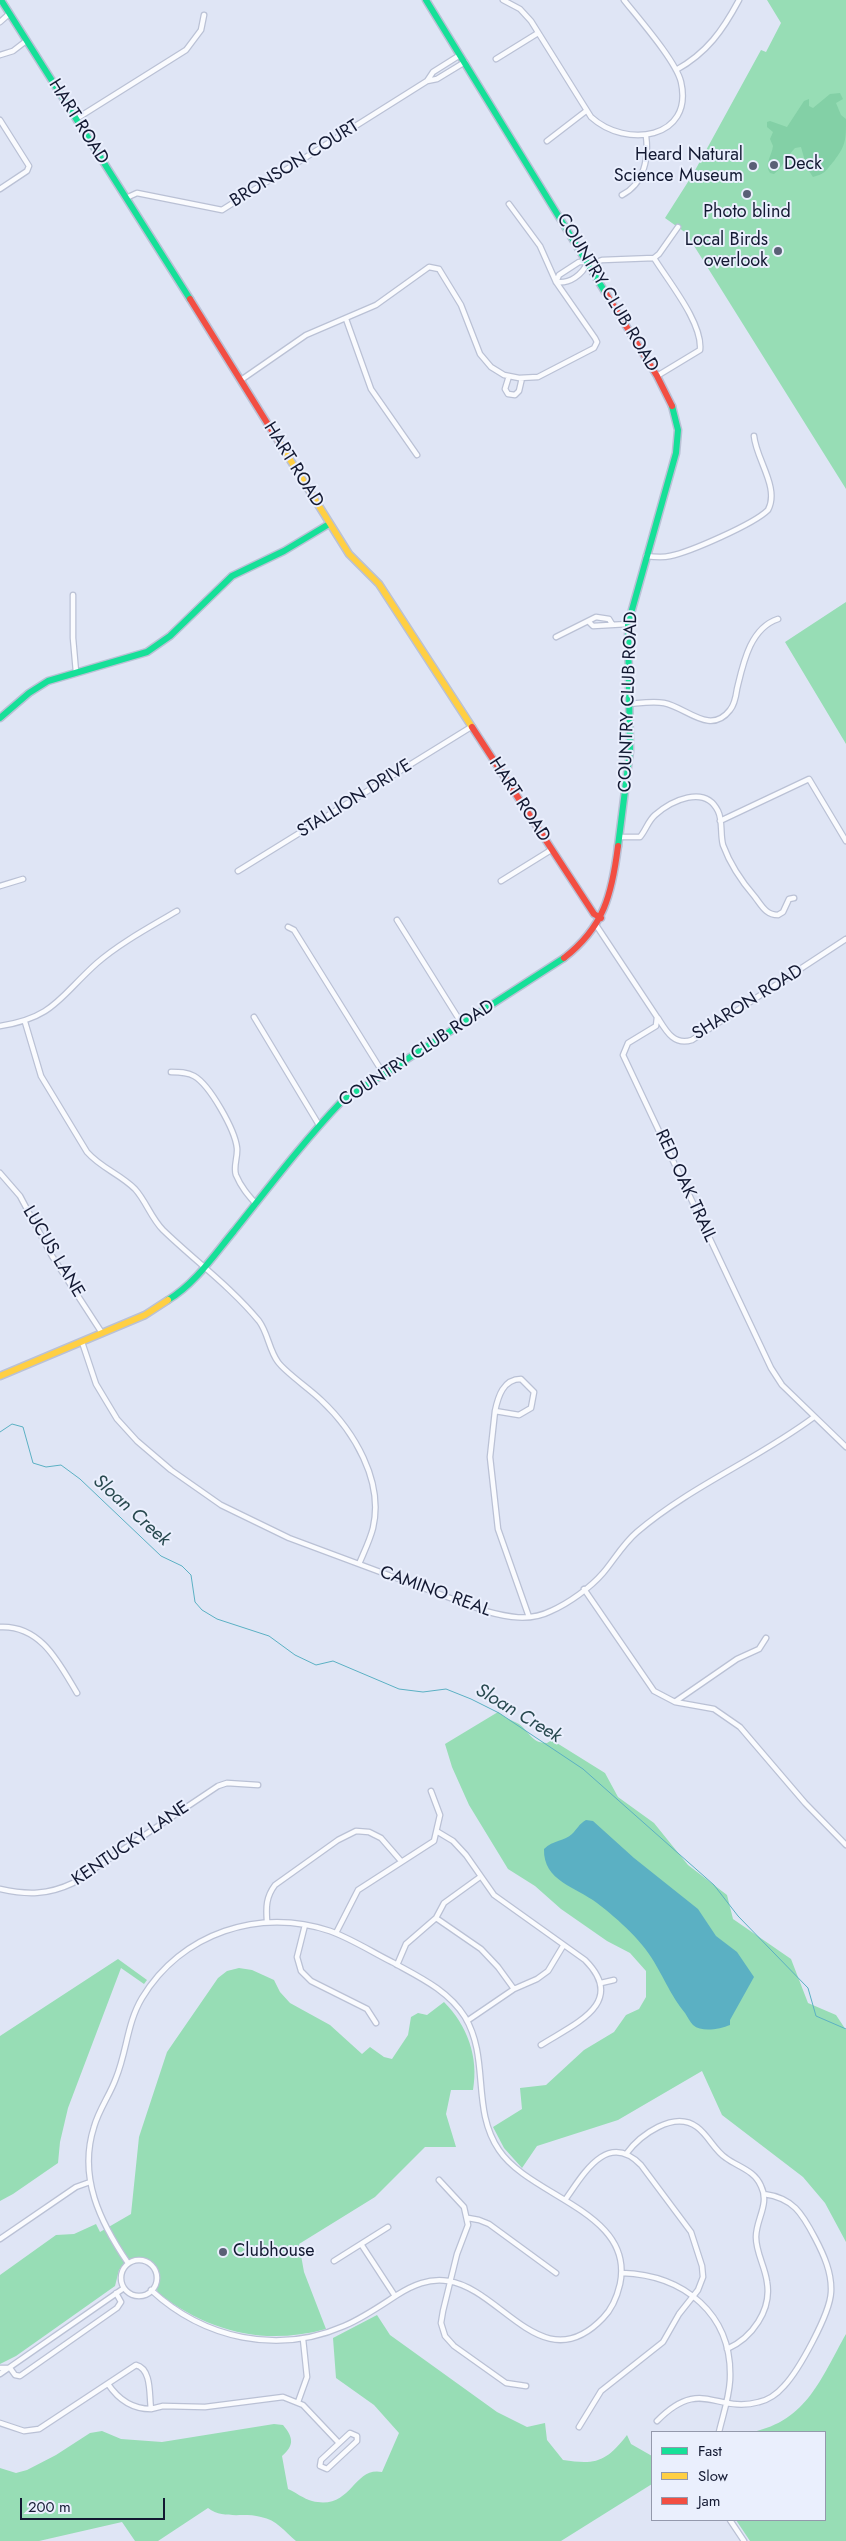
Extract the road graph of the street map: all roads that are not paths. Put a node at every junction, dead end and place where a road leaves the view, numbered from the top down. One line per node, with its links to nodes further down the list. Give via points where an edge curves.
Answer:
1 (1, 0): 6 (main road, HART ROAD)
2 (426, 0): 12 (main road, COUNTRY CLUB ROAD)
3 (503, 0): 9 (street, via 522,12)
4 (739, 0): 15 (street, via 715,40)
5 (626, 1): 15 (street)
6 (9, 14): 8 (street); 10 (main road, HART ROAD)
7 (204, 15): 18 (street, via 201,30 186,50)
8 (0, 22)
9 (538, 33): 13 (street); 17 (street)
10 (26, 40): 11 (street, via 13,51); 18 (main road, HART ROAD)
11 (0, 55)
12 (460, 55): 14 (main road, COUNTRY CLUB ROAD); 16 (street, BRONSON COURT, via 433,72)
13 (496, 59)
14 (465, 62): 16 (street, BRONSON COURT, via 438,79); 28 (main road, COUNTRY CLUB ROAD)
15 (676, 70): 20 (street, via 682,92 678,112 664,128)
16 (427, 81): 24 (street, BRONSON COURT, via 222,210 137,193)
17 (586, 111): 20 (street, via 612,131); 21 (street)
18 (76, 119): 24 (main road, HART ROAD)
19 (0, 120): 22 (street, via 28,166 27,171)
20 (646, 136): 23 (street, via 647,156 643,170 632,188)
21 (547, 140)
22 (0, 189)
23 (622, 195)
24 (126, 198): 34 (main road, HART ROAD)
25 (510, 204): 29 (street, via 540,246)
26 (678, 227): 27 (street)
27 (654, 258): 28 (street, via 602,260); 32 (street, via 694,321 700,338 700,350)
28 (588, 264): 29 (street, via 584,271 565,283); 29 (street, via 579,262 559,275); 32 (main road, COUNTRY CLUB ROAD)
29 (556, 282): 33 (street, via 590,330 597,346 545,376)
30 (346, 318): 31 (street, via 376,305 434,267 461,305 480,354 492,367); 34 (street, via 306,335); 36 (street, via 371,389)
31 (509, 376): 33 (street); 33 (street, via 505,389 508,394 515,395 519,391)
32 (657, 376): 38 (main road, COUNTRY CLUB ROAD, via 673,404 679,424 679,445)
33 (522, 378)
34 (241, 380): 37 (main road, HART ROAD)
35 (754, 436): 38 (street, via 770,490 768,510 681,553)
36 (417, 455)
37 (329, 524): 45 (main road, via 277,555 232,576 182,625 148,651 115,664); 48 (main road, HART ROAD, via 349,554 379,584)
38 (646, 556): 43 (main road, COUNTRY CLUB ROAD)
39 (73, 595): 45 (street)
40 (778, 619): 46 (street, via 766,625 750,646 734,702 724,716 702,720 663,702)
41 (589, 622): 42 (street, via 593,626); 42 (street, via 596,617 609,619); 44 (street)
42 (612, 624): 43 (street)
43 (628, 624): 46 (main road, COUNTRY CLUB ROAD)
44 (556, 637)
45 (76, 672): 47 (main road, via 35,688)
46 (630, 704): 50 (main road, COUNTRY CLUB ROAD, via 630,751)
47 (0, 718)
48 (471, 727): 52 (main road, HART ROAD); 53 (street, STALLION DRIVE)
49 (720, 822): 50 (street, via 717,810 709,800 690,796 655,815 640,837); 51 (street, via 809,779); 57 (street, via 722,842 728,856 766,912 778,915 789,899)
50 (621, 837): 59 (main road, COUNTRY CLUB ROAD, via 613,887)
51 (846, 841)
52 (551, 850): 55 (street); 59 (main road, HART ROAD, via 594,914)
53 (238, 872)
54 (23, 879): 56 (street)
55 (502, 881)
56 (0, 886)
57 (794, 898)
58 (177, 911): 66 (street, via 97,963 61,1000)
59 (600, 918): 61 (main road, COUNTRY CLUB ROAD)
60 (397, 920): 67 (street)
61 (596, 925): 64 (street); 67 (main road, COUNTRY CLUB ROAD, via 579,946 555,965)
62 (288, 927): 70 (street, via 294,930)
63 (846, 939): 64 (street, SHARON ROAD, via 689,1041 674,1040)
64 (656, 1014): 79 (street, RED OAK TRAIL, via 656,1026 627,1045 624,1058 771,1368)
65 (254, 1017): 71 (street)
66 (24, 1022): 68 (street); 74 (street, via 41,1076 87,1152 97,1163 136,1190 161,1228)
67 (462, 1024): 70 (main road, COUNTRY CLUB ROAD)
68 (0, 1026)
69 (171, 1072): 73 (street, via 186,1073 197,1079 226,1118 237,1149 235,1173)
70 (383, 1072): 71 (main road, COUNTRY CLUB ROAD, via 342,1100)
71 (318, 1125): 73 (main road, COUNTRY CLUB ROAD)
72 (0, 1173): 75 (street, LUCUS LANE, via 20,1196)
73 (256, 1204): 74 (main road, COUNTRY CLUB ROAD)
74 (205, 1266): 75 (main road, COUNTRY CLUB ROAD, via 163,1305); 81 (street, via 259,1322 278,1363 334,1413 360,1450 373,1487 374,1509 372,1529)
75 (102, 1333): 76 (main road, COUNTRY CLUB ROAD)
76 (82, 1342): 77 (main road, COUNTRY CLUB ROAD); 81 (street, CAMINO REAL, via 96,1384 117,1419 170,1470 221,1505 254,1522)
77 (0, 1376)
78 (495, 1411): 78 (street, via 500,1393 517,1379 525,1381 534,1392 533,1403 526,1412 515,1415); 83 (street, via 490,1457 498,1528)
79 (814, 1417): 80 (street, RED OAK TRAIL); 82 (street, CAMINO REAL, via 674,1504 636,1533)
80 (846, 1447)
81 (359, 1564): 83 (street, CAMINO REAL, via 484,1611 511,1618)
82 (584, 1590): 83 (street, CAMINO REAL, via 550,1612); 87 (street, via 651,1688)
83 (528, 1617)
84 (0, 1628): 86 (street, via 12,1627 32,1633 51,1652)
85 (766, 1638): 87 (street, via 759,1649 737,1659)
86 (77, 1693)
87 (675, 1702): 91 (street, via 714,1709 740,1727)
88 (258, 1785): 94 (street, KENTUCKY LANE, via 227,1783 218,1786 73,1883 56,1891 38,1894)
89 (431, 1791): 90 (street, via 440,1815)
90 (438, 1832): 92 (street, via 434,1842); 93 (street, via 466,1855)
91 (846, 1845)
92 (401, 1861): 96 (street, via 381,1838 369,1832 356,1831 275,1885 268,1894); 98 (street, via 358,1890)
93 (480, 1877): 95 (street, via 452,1895); 99 (street, via 494,1895)
94 (0, 1889)
95 (436, 1918): 100 (street, via 406,1944); 103 (street, via 481,1949)
96 (267, 1921): 97 (street); 111 (street, via 236,1926 202,1940 173,1961 150,1986 135,2012 116,2078 92,2131)
97 (305, 1924): 98 (street); 105 (street, via 297,1957 301,1971 311,1981 367,2010)
98 (336, 1933): 100 (street)
99 (563, 1946): 102 (street, via 585,1960); 103 (street, via 548,1970 537,1980)
100 (397, 1965): 104 (street, via 442,1992)
101 (614, 1980): 102 (street)
102 (601, 1983): 106 (street, via 599,2000 593,2011)
103 (514, 1990): 104 (street)
104 (467, 2021): 113 (street, via 480,2058 483,2112 492,2140 518,2171)
105 (376, 2023)
106 (541, 2045)
107 (689, 2116): 108 (street)
108 (687, 2122): 109 (street, via 674,2121 664,2125 638,2140); 112 (street, via 702,2132 725,2158 754,2175)
109 (626, 2154): 113 (street, via 612,2153 596,2160); 127 (street, via 641,2165 691,2232 703,2272)
110 (439, 2180): 114 (street, via 461,2202)
111 (90, 2182): 116 (street, via 76,2187); 119 (street, via 100,2217)
112 (764, 2194): 129 (street, via 756,2240 767,2282 766,2302 750,2334); 135 (street, via 787,2200 811,2229 828,2268 830,2302 794,2374 780,2391 759,2402)
113 (564, 2200): 121 (street, via 605,2230 617,2251)
114 (468, 2218): 120 (street, via 489,2224); 122 (street, via 467,2231)
115 (388, 2227): 117 (street)
116 (0, 2239)
117 (361, 2244): 118 (street); 126 (street)
118 (334, 2262)
119 (128, 2263): 123 (street, via 122,2272); 124 (street, via 145,2261 154,2268 157,2280)
120 (556, 2273)
121 (622, 2273): 122 (street, via 614,2304 601,2320 578,2335 557,2339 532,2333 473,2291); 127 (street, via 654,2276)
122 (450, 2281): 126 (street, via 419,2283); 134 (street, via 442,2317 445,2336 499,2379 512,2385)
123 (124, 2288): 124 (street, via 137,2296); 125 (street)
124 (151, 2290): 128 (street, via 192,2320 225,2334 260,2341)
125 (116, 2293): 131 (street); 131 (street, via 120,2305 102,2319 20,2376)
126 (395, 2296): 128 (street, via 348,2325)
127 (694, 2296): 129 (street, via 714,2320); 140 (street, via 663,2342 598,2395)
128 (303, 2339): 136 (street, via 307,2377)
129 (727, 2349): 135 (street, via 730,2380)
130 (0, 2368): 131 (street)
131 (10, 2368): 132 (street)
132 (0, 2374)
133 (108, 2384): 137 (street, via 118,2398 139,2408); 137 (street, via 132,2367 139,2366 147,2375); 139 (street, via 39,2429 24,2431)
134 (526, 2386)
135 (727, 2401): 138 (street, via 701,2398 683,2402); 141 (street)
136 (298, 2402): 137 (street, via 278,2396 205,2407 163,2406); 142 (street)
137 (151, 2409)
138 (657, 2421)
139 (0, 2423)
140 (579, 2427)
141 (719, 2431)
142 (338, 2442): 142 (street, via 319,2462 322,2468 326,2469 336,2461 357,2441 357,2436 350,2433)
143 (731, 2521): 144 (street)
144 (744, 2541)

